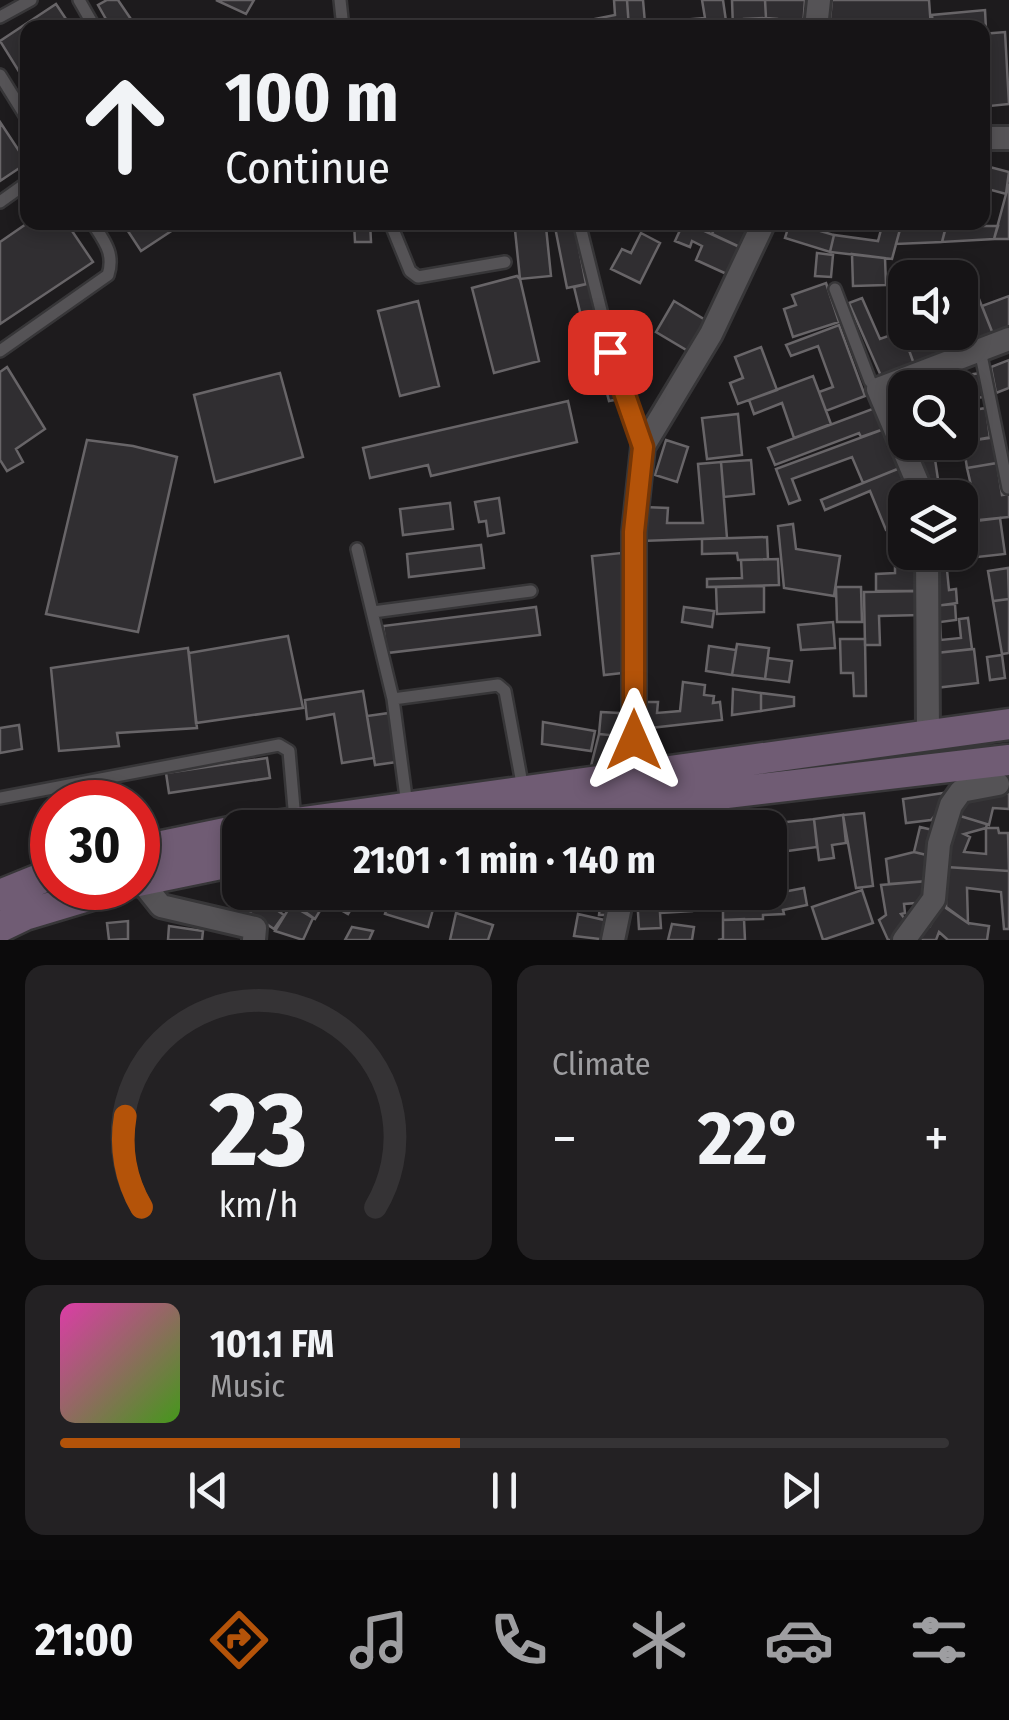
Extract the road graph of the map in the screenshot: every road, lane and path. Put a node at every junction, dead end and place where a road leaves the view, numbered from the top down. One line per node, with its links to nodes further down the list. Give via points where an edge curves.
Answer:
1 (31, 0): 2 (lane)
2 (0, 17)
3 (0, 75): 4 (lane)
4 (20, 107)
5 (97, 230): 13 (lane, via 109,249 108,275)
6 (393, 230): 9 (lane, via 418,277)
7 (581, 230): 15 (lane, via 618,379)
8 (760, 230): 15 (street, via 710,334)
9 (505, 262)
10 (834, 289): 14 (lane)
11 (1009, 339): 12 (street)
12 (980, 350): 14 (street); 17 (lane)
13 (0, 351)
14 (878, 389): 16 (street)
15 (643, 447): 25 (street, via 634,532)
16 (916, 480)
17 (1008, 488)
18 (357, 549): 21 (lane)
19 (927, 570): 24 (street)
20 (531, 590): 21 (lane)
21 (374, 612): 22 (lane)
22 (393, 698): 28 (lane, via 498,684); 30 (lane)
23 (1009, 724): 24 (main road)
24 (928, 736): 27 (main road)
25 (634, 774): 27 (main road); 28 (main road)
26 (1000, 774): 27 (main road); 46 (street, via 961,791 951,805 934,900)
27 (691, 782): 33 (main road)
28 (523, 790): 30 (main road)
29 (0, 798): 31 (lane, via 279,744 289,751)
30 (408, 807): 32 (main road)
31 (295, 810)
32 (386, 810)
33 (638, 810)
34 (222, 838): 36 (main road)
35 (222, 863): 37 (main road)
36 (160, 864)
37 (160, 871)
38 (30, 883): 39 (main road)
39 (0, 896)
40 (160, 905): 44 (street, via 255,928)
41 (55, 910): 43 (main road)
42 (619, 910): 45 (street)
43 (15, 928)
44 (254, 940)
45 (613, 940)
46 (904, 940)

